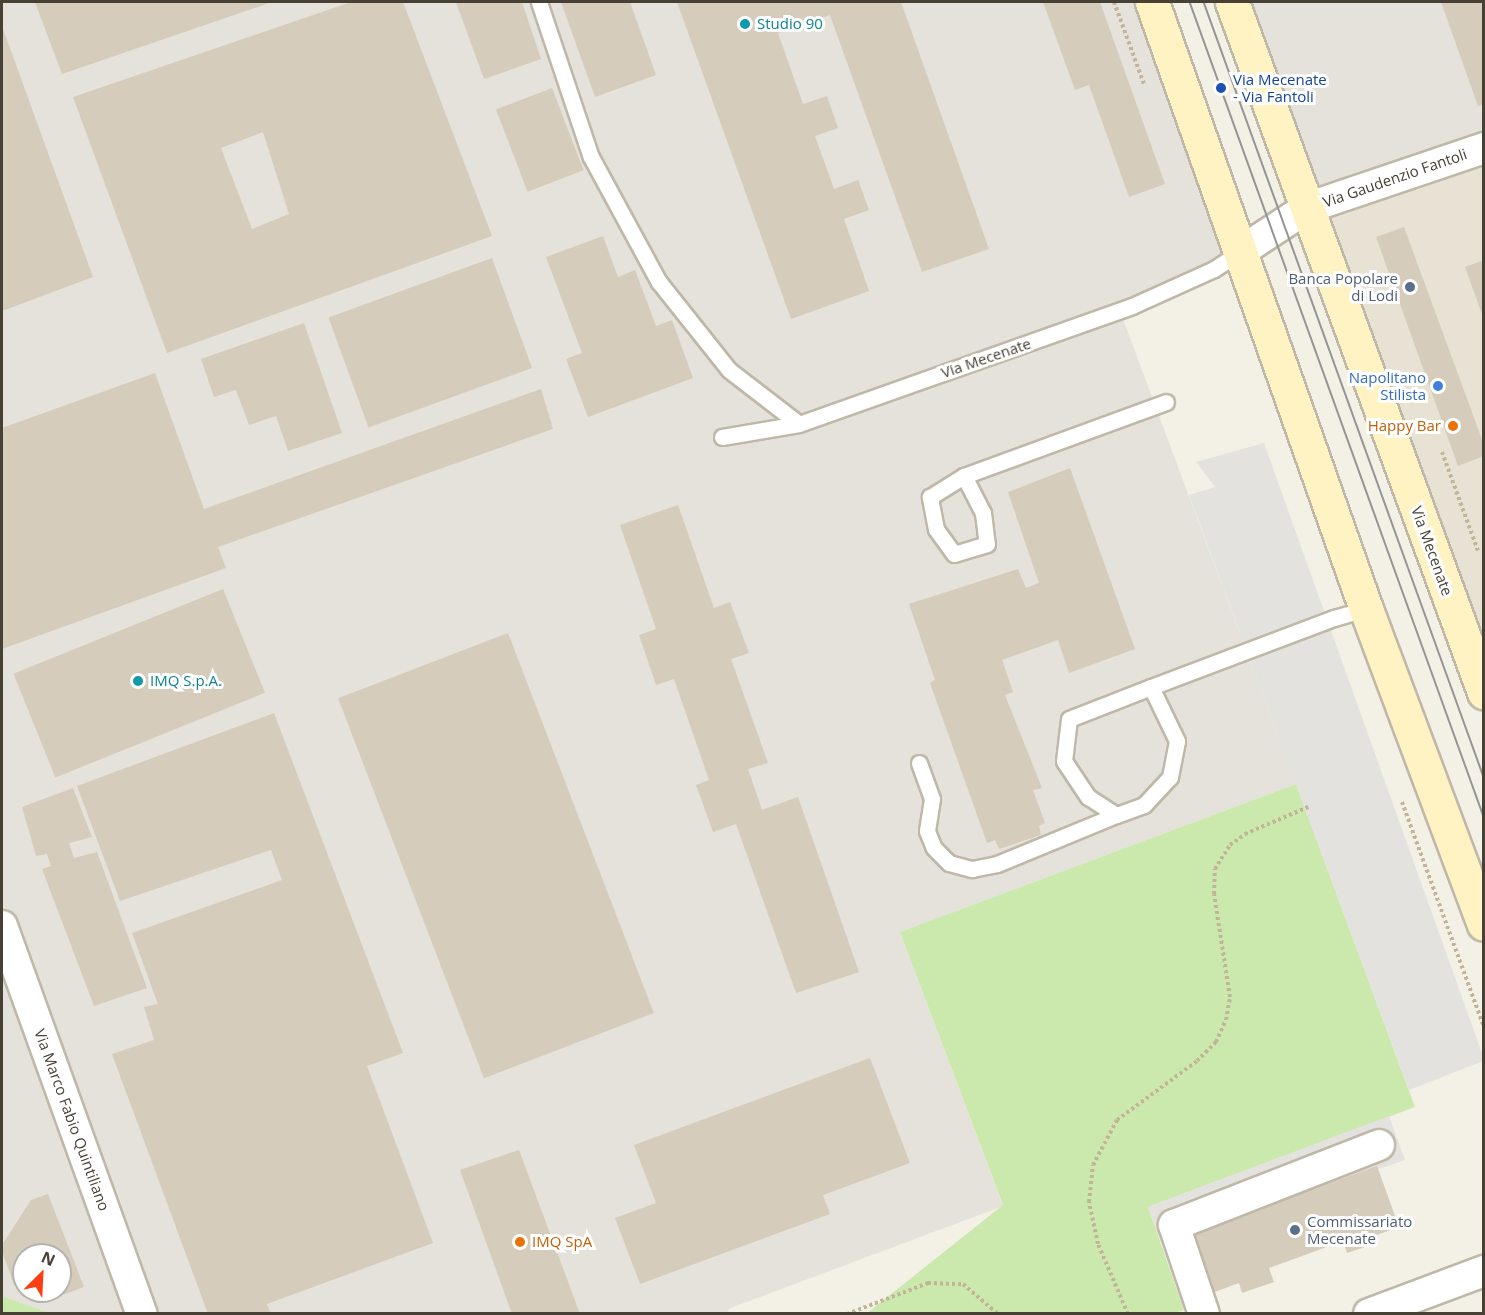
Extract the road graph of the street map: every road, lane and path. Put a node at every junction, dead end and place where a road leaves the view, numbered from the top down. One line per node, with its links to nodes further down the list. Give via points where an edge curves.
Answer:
1 (539, 2): 8 (lane, via 591,157 659,282 729,370)
2 (1152, 2): 6 (main road)
3 (1232, 2): 5 (main road, Via Mecenate)
4 (1484, 148): 5 (street, Via Gaudenzio Fantoli)
5 (1307, 208): 6 (street, Via Mecenate); 15 (main road, Via Mecenate)
6 (1240, 252): 8 (lane, Via Mecenate, via 1214,269 1132,306); 13 (main road)
7 (1166, 402): 11 (lane)
8 (799, 424): 9 (lane, Via Mecenate)
9 (722, 437)
10 (1442, 452): 12 (path)
11 (964, 476): 11 (lane, via 930,497 936,530 954,554 987,544 983,513)
12 (1478, 551)
13 (1366, 609): 14 (lane); 19 (main road)
14 (1151, 687): 18 (lane, via 1177,741 1170,777 1144,805); 18 (lane, via 1069,719 1064,761 1088,797)
15 (1484, 692)
16 (919, 763): 18 (lane, via 932,799 927,831 934,848 949,863 972,869 997,864)
17 (1308, 807): 26 (path, via 1245,834 1230,845 1215,869 1214,894 1230,997 1226,1020 1216,1042 1197,1060 1117,1120 1093,1166 1089,1202 1098,1244)
18 (1116, 815)
19 (1484, 924)
20 (2, 926): 23 (street, Via Marco Fabio Quintiliano)
21 (1379, 1145): 27 (street, via 1174,1225)
22 (1484, 1271): 28 (street)
23 (142, 1314)
24 (847, 1314): 25 (path, via 928,1283 963,1284)
25 (998, 1314)
26 (1128, 1314)
27 (1204, 1314)
28 (1369, 1314)

